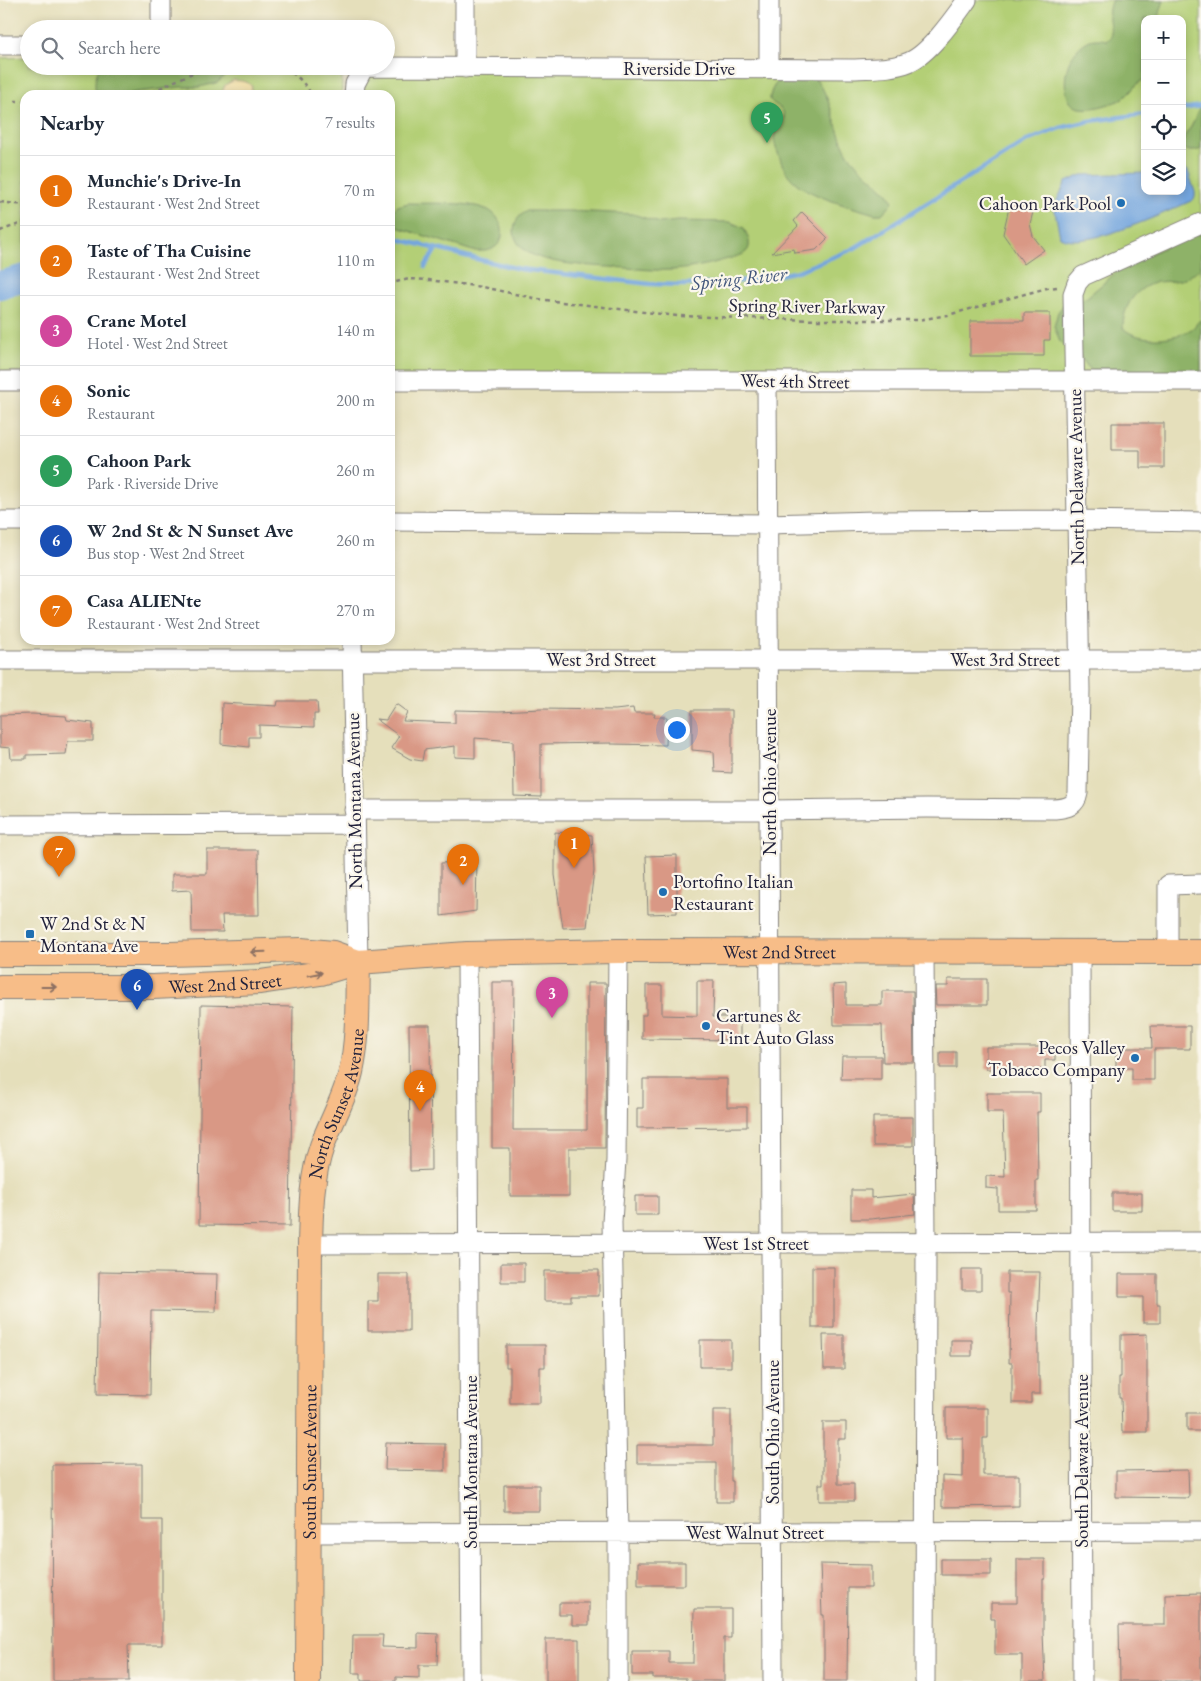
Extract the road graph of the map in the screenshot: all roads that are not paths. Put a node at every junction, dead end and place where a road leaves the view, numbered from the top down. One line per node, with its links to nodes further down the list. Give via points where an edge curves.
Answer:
1 (161, 0): 5 (street)
2 (465, 0): 9 (street)
3 (769, 0): 10 (street)
4 (963, 1): 10 (street, Riverside Drive, via 951,22 928,48 904,64 855,69)
5 (161, 20)
6 (0, 45): 7 (street)
7 (20, 45)
8 (395, 67): 9 (street, Riverside Drive)
9 (465, 68): 10 (street, Riverside Drive)
10 (769, 68)
11 (359, 75): 12 (street)
12 (354, 90)
13 (1201, 223): 19 (street, North Delaware Avenue, via 1083,276 1073,294)
14 (767, 380): 17 (street, West 4th Street); 19 (street, West 4th Street); 25 (street, North Ohio Avenue)
15 (0, 381): 16 (street)
16 (20, 381)
17 (395, 381)
18 (1201, 381): 19 (street, West 4th Street)
19 (1075, 382): 20 (street, North Delaware Avenue)
20 (1077, 520): 24 (street); 25 (street); 30 (street, North Delaware Avenue)
21 (0, 521): 22 (street)
22 (20, 521)
23 (395, 521): 25 (street)
24 (1201, 522)
25 (768, 524): 27 (street, North Ohio Avenue)
26 (352, 645): 29 (street, North Montana Avenue)
27 (768, 659): 29 (street, West 3rd Street); 30 (street, West 3rd Street); 32 (street, North Ohio Avenue)
28 (0, 660): 29 (street, West 3rd Street)
29 (352, 660): 33 (street, North Montana Avenue)
30 (1078, 660): 31 (street, West 3rd Street); 32 (street, North Delaware Avenue, via 1078,793 1077,800 1066,808)
31 (1201, 660)
32 (769, 810): 33 (street); 37 (street, North Ohio Avenue)
33 (354, 817): 34 (street); 44 (street, North Montana Avenue)
34 (0, 825)
35 (1201, 884): 40 (street, via 1168,884)
36 (618, 951): 37 (main road, West 2nd Street); 43 (main road, West 2nd Street); 49 (street)
37 (769, 951): 38 (main road, West 2nd Street); 50 (street, North Ohio Avenue)
38 (924, 951): 39 (main road, West 2nd Street); 46 (street)
39 (1080, 952): 40 (main road, West 2nd Street); 47 (street)
40 (1168, 952): 41 (main road, West 2nd Street)
41 (1201, 952)
42 (0, 954): 44 (main road, West 2nd Street, one-way to 42, via 333,953 301,950)
43 (467, 954): 44 (main road, West 2nd Street); 52 (street)
44 (358, 962): 45 (main road, West 2nd Street, one-way to 44, via 153,987 260,982 321,973); 51 (main road, North Sunset Avenue, via 352,1069 319,1157 314,1181)
45 (0, 987)
46 (926, 1242): 47 (street, West 1st Street); 50 (street, West 1st Street); 54 (street)
47 (1080, 1242): 48 (street, West 1st Street); 55 (street, South Delaware Avenue)
48 (1201, 1242)
49 (612, 1243): 50 (street, West 1st Street); 52 (street, West 1st Street); 58 (street)
50 (772, 1243): 59 (street, South Ohio Avenue)
51 (310, 1244): 52 (street, West 1st Street); 56 (main road, South Sunset Avenue)
52 (469, 1244): 57 (street, South Montana Avenue)
53 (1201, 1530): 55 (street, West Walnut Street)
54 (924, 1531): 55 (street, West Walnut Street); 59 (street, West Walnut Street); 64 (street)
55 (1082, 1531): 65 (street, South Delaware Avenue)
56 (309, 1532): 57 (street, West Walnut Street); 60 (main road, South Sunset Avenue)
57 (470, 1532): 58 (street, West Walnut Street); 61 (street, South Montana Avenue)
58 (618, 1532): 59 (street, West Walnut Street); 62 (street)
59 (772, 1532): 63 (street, South Ohio Avenue)
60 (308, 1681)
61 (471, 1681)
62 (618, 1681)
63 (773, 1681)
64 (925, 1681)
65 (1082, 1681)

